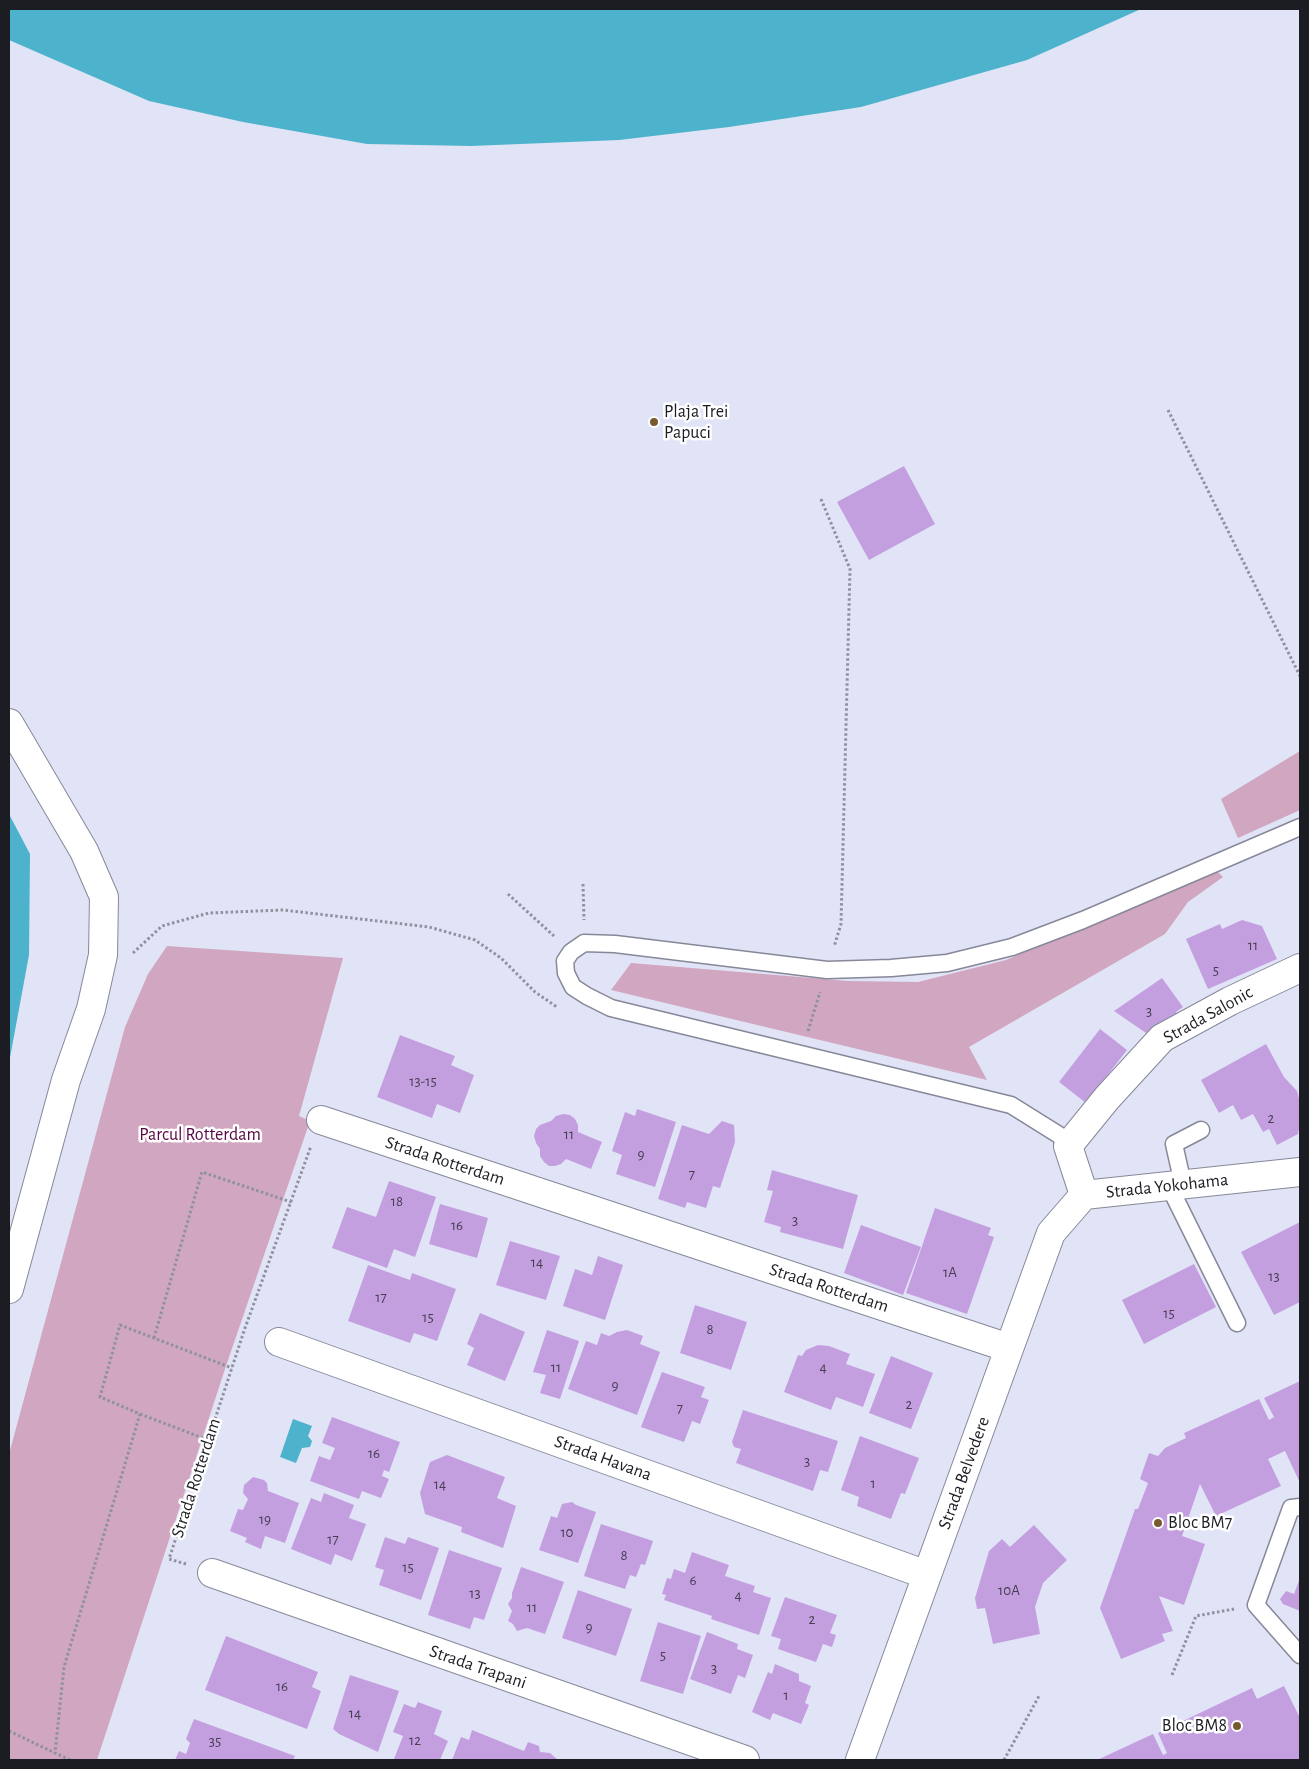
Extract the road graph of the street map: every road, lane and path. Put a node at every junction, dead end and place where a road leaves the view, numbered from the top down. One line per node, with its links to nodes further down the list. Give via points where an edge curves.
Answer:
1 (1168, 410): 3 (path)
2 (821, 499): 8 (path, via 850,569)
3 (1300, 676)
4 (9, 723): 22 (street, via 84,852 104,897 103,955 91,1009 66,1080)
5 (1300, 827): 12 (lane, via 1012,948 947,963)
6 (583, 884): 9 (path)
7 (508, 894): 9 (path)
8 (841, 924)
9 (578, 947): 12 (lane, via 615,944); 13 (lane, via 565,961 566,973 574,987)
10 (131, 955): 13 (path, via 162,926 209,913 282,910 429,927 475,940 501,958 535,992 561,1009)
11 (1300, 968): 17 (street, Strada Salonic, via 1162,1038)
12 (827, 970): 14 (path)
13 (586, 996): 14 (lane, via 611,1008)
14 (801, 1053): 17 (lane, via 1011,1105 1059,1135)
15 (321, 1120): 21 (path, Strada Rotterdam); 26 (street, Strada Rotterdam)
16 (1201, 1130): 19 (lane, via 1174,1144)
17 (1068, 1146): 20 (street, Strada Yokohama)
18 (1300, 1172): 19 (street, Strada Yokohama)
19 (1176, 1185): 20 (street, Strada Yokohama); 23 (lane)
20 (1084, 1195): 26 (street, Strada Belvedere, via 1051,1233)
21 (291, 1202): 24 (path, via 202,1172); 27 (path, Strada Rotterdam)
22 (9, 1288)
23 (1237, 1323)
24 (154, 1338): 27 (path); 28 (path, via 120,1326 100,1397)
25 (279, 1342): 33 (street, Strada Havana)
26 (1010, 1348): 33 (street, Strada Belvedere)
27 (232, 1368): 29 (path, Strada Rotterdam)
28 (140, 1414): 29 (path); 39 (path, via 64,1668)
29 (208, 1440): 31 (path, Strada Rotterdam)
30 (1300, 1507): 34 (lane, via 1291,1508)
31 (169, 1559)
32 (212, 1573): 41 (street, Strada Trapani)
33 (927, 1574): 42 (street, Strada Belvedere)
34 (1256, 1605): 35 (lane); 36 (path, via 1196,1616)
35 (1300, 1655)
36 (1172, 1675)
37 (1039, 1696): 43 (path)
38 (9, 1731): 39 (path)
39 (55, 1752): 40 (path)
40 (70, 1760)
41 (745, 1760)
42 (860, 1760)
43 (1004, 1760)

